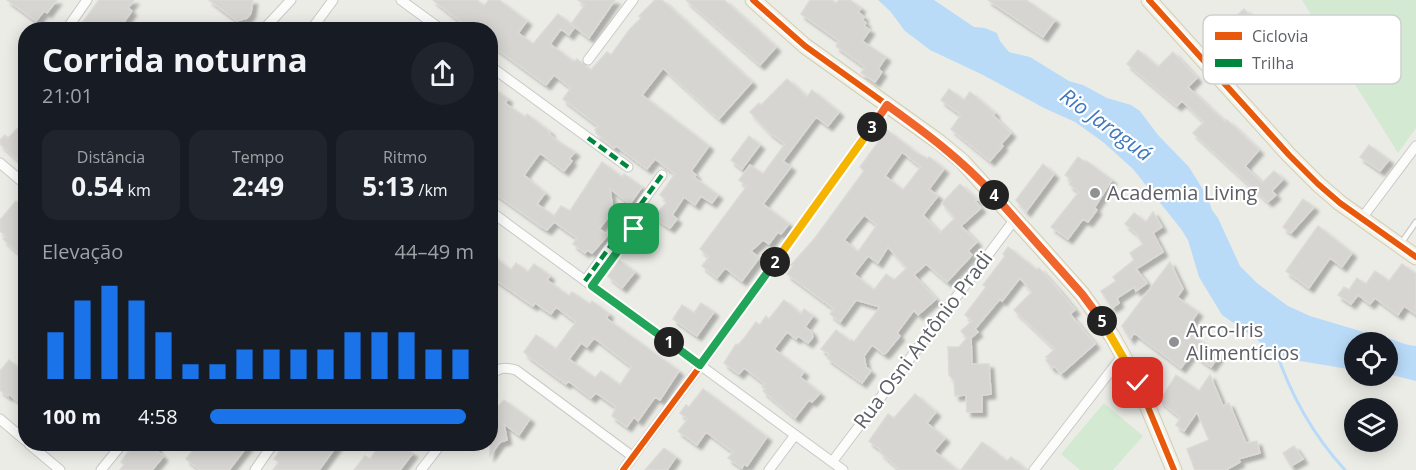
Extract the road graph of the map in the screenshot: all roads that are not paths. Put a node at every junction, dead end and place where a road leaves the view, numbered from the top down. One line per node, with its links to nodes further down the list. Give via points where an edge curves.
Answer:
1 (87, 0): 8 (street)
2 (291, 0): 9 (street)
3 (333, 0): 10 (street)
4 (401, 0): 11 (street)
5 (633, 0): 12 (street)
6 (753, 0): 16 (main road, via 805,46)
7 (1149, 0): 13 (main road)
8 (72, 22)
9 (270, 22)
10 (317, 22)
11 (431, 22)
12 (588, 60)
13 (1203, 60)
14 (498, 72): 19 (street)
15 (1225, 84): 23 (main road, via 1318,184)
16 (887, 105): 24 (main road, via 962,161); 31 (street)
17 (1416, 146): 23 (street)
18 (0, 163): 21 (street)
19 (628, 167)
20 (662, 175): 29 (street)
21 (18, 178)
22 (498, 218): 29 (street)
23 (1362, 218): 27 (main road)
24 (1015, 219): 30 (main road, via 1082,294); 41 (street, Rua Osni Antônio Pradi)
25 (1416, 222): 27 (lane)
26 (634, 229): 29 (street)
27 (1400, 245): 28 (main road)
28 (1416, 256)
29 (588, 283): 31 (street)
30 (1123, 355): 49 (street); 50 (main road)
31 (700, 365): 35 (street); 40 (street)
32 (498, 369): 40 (street, via 516,370)
33 (0, 419): 34 (street)
34 (18, 434)
35 (795, 435): 41 (street); 47 (street)
36 (37, 451): 42 (street)
37 (116, 451): 43 (street)
38 (268, 451): 44 (street)
39 (436, 451): 45 (street)
40 (632, 456): 46 (street)
41 (832, 462): 48 (street)
42 (60, 470)
43 (101, 470)
44 (255, 470)
45 (421, 470)
46 (622, 470)
47 (769, 470)
48 (843, 470)
49 (1035, 470)
50 (1174, 470)

